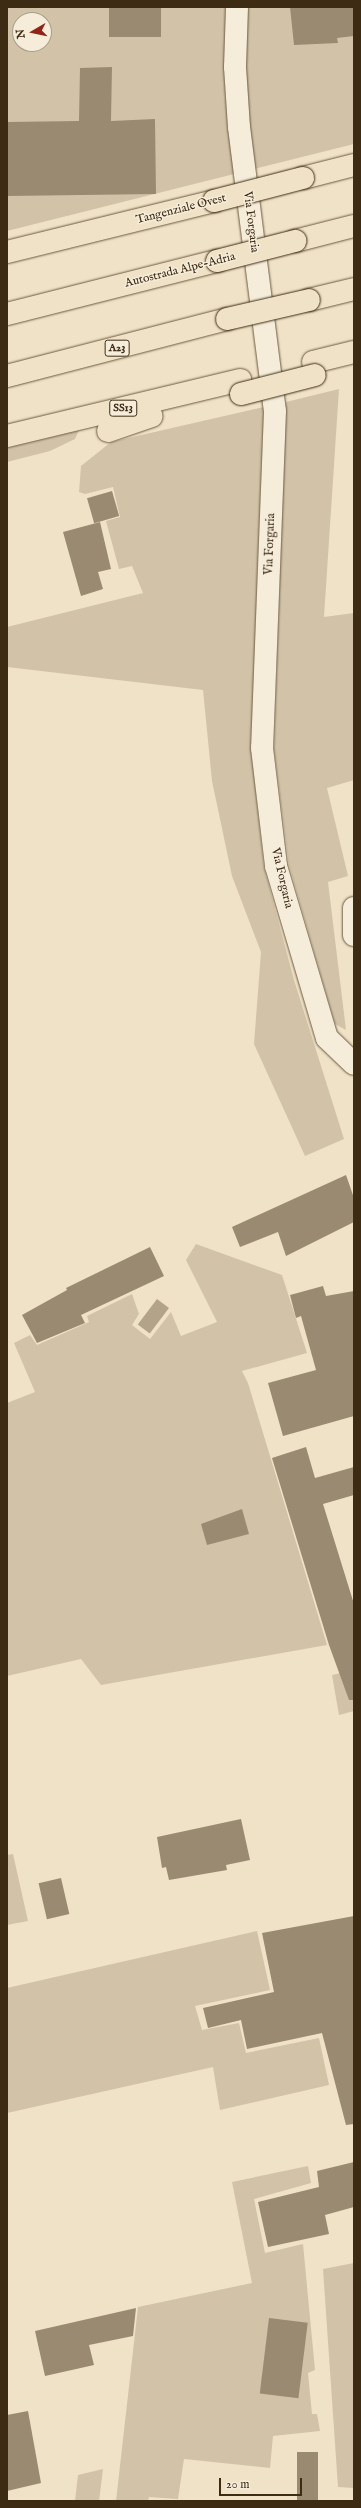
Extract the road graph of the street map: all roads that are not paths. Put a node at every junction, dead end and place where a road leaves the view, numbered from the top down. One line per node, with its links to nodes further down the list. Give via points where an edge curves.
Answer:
1 (237, 7): 16 (street, Via Forgaria, via 235,67 240,127 275,411 262,748 278,873 328,1038)
2 (354, 165): 4 (highway, Tangenziale Ovest, bridge)
3 (354, 226): 6 (highway, Autostrada Alpe-Adria, bridge)
4 (7, 252)
5 (354, 289): 10 (highway, A23, bridge)
6 (7, 314)
7 (354, 352): 9 (highway, SS13)
8 (354, 365): 9 (highway)
9 (314, 369): 11 (highway, SS13)
10 (7, 376)
11 (241, 387): 12 (highway); 13 (highway, SS13)
12 (108, 431)
13 (7, 436)
14 (354, 908): 15 (street)
15 (354, 935)
16 (354, 1064)

